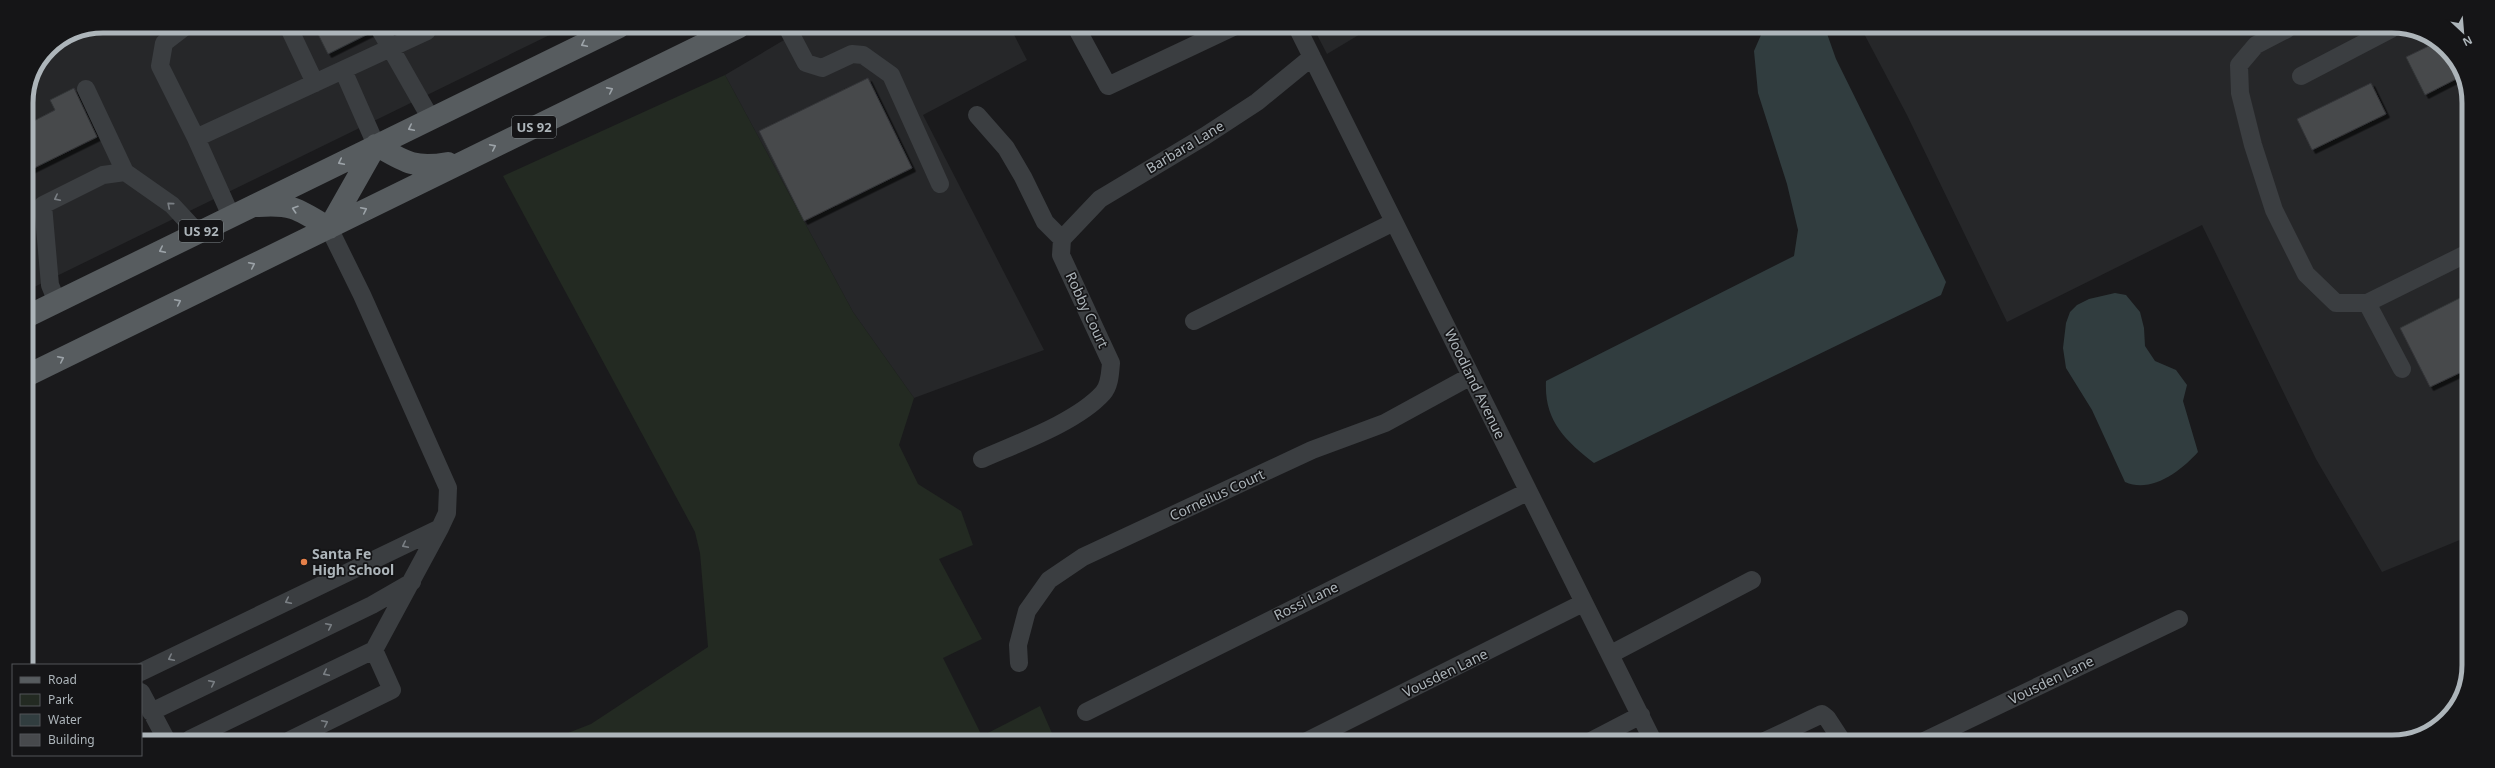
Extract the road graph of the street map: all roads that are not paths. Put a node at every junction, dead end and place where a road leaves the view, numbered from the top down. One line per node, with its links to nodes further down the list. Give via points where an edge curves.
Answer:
1 (177, 33): 21 (street, via 164,43 160,66)
2 (291, 33): 17 (street)
3 (382, 33): 13 (street)
4 (423, 33): 13 (street)
5 (607, 33): 20 (main road, US 92, one-way to 20)
6 (727, 33): 23 (main road, US 92, one-way to 6)
7 (790, 33): 25 (street, via 806,63 822,68 852,54 863,55 891,75)
8 (1079, 33): 9 (street, via 1108,86)
9 (1220, 33)
10 (1300, 33): 14 (street, Woodland Avenue)
11 (2278, 33): 34 (street, via 2256,45 2239,65 2240,93 2253,145 2274,210 2306,274 2336,303)
12 (2383, 33): 16 (street)
13 (390, 48): 15 (street); 20 (street)
14 (1312, 57): 28 (street, Woodland Avenue); 31 (street, Barbara Lane, via 1238,115 1100,199)
15 (343, 70): 17 (street); 22 (street)
16 (2301, 76)
17 (315, 83): 21 (street)
18 (86, 89): 24 (street)
19 (977, 115): 31 (street, via 1006,148 1045,222)
20 (431, 119): 22 (main road, US 92, one-way to 22)
21 (196, 138): 27 (street)
22 (376, 145): 23 (main road, via 400,159 419,166); 26 (main road, US 92, one-way to 26); 29 (main road)
23 (470, 159): 29 (main road, US 92, one-way to 23)
24 (125, 172): 30 (street, one-way to 24, via 172,205); 33 (street, one-way to 33, via 103,175 43,205 50,285)
25 (940, 184)
26 (251, 207): 27 (main road, US 92); 29 (main road, one-way to 26, via 299,209 279,204)
27 (232, 216): 30 (main road, US 92)
28 (1394, 222): 36 (street); 39 (street, Woodland Avenue)
29 (329, 228): 38 (main road, US 92, one-way to 29); 42 (street, via 362,295 448,488 447,513)
30 (198, 233): 33 (main road, US 92, one-way to 33)
31 (1062, 239): 40 (street, Robby Court, via 1061,255 1111,363 1109,381 1104,392 1057,425)
32 (2462, 257): 34 (street)
33 (57, 302): 35 (main road, US 92)
34 (2367, 303): 37 (street)
35 (33, 314)
36 (1194, 321)
37 (2402, 369)
38 (33, 373)
39 (1471, 376): 41 (street, Woodland Avenue); 49 (street, Cornelius Court, via 1384,423 1312,450 1084,557 1049,580 1027,611 1018,645)
40 (982, 459)
41 (1527, 492): 45 (street, Woodland Avenue); 53 (street, Rossi Lane)
42 (440, 528): 44 (street); 50 (street, one-way to 50)
43 (1752, 580): 48 (street)
44 (412, 582): 47 (street); 52 (street, one-way to 44, via 372,605)
45 (1583, 603): 48 (street, Woodland Avenue); 58 (street, Vousden Lane)
46 (2179, 619): 63 (street, Vousden Lane)
47 (374, 650): 56 (street, one-way to 56); 57 (street, one-way to 47, via 392,690)
48 (1611, 654): 54 (street, Woodland Avenue)
49 (1019, 663)
50 (142, 672)
51 (142, 694): 52 (street)
52 (151, 712): 55 (street)
53 (1086, 712)
54 (1641, 715): 59 (street); 60 (street, Woodland Avenue)
55 (164, 735)
56 (198, 735)
57 (300, 735)
58 (1318, 735)
59 (1603, 735)
60 (1651, 735)
61 (1778, 735): 62 (street, via 1822,714)
62 (1838, 735)
63 (1939, 735)

